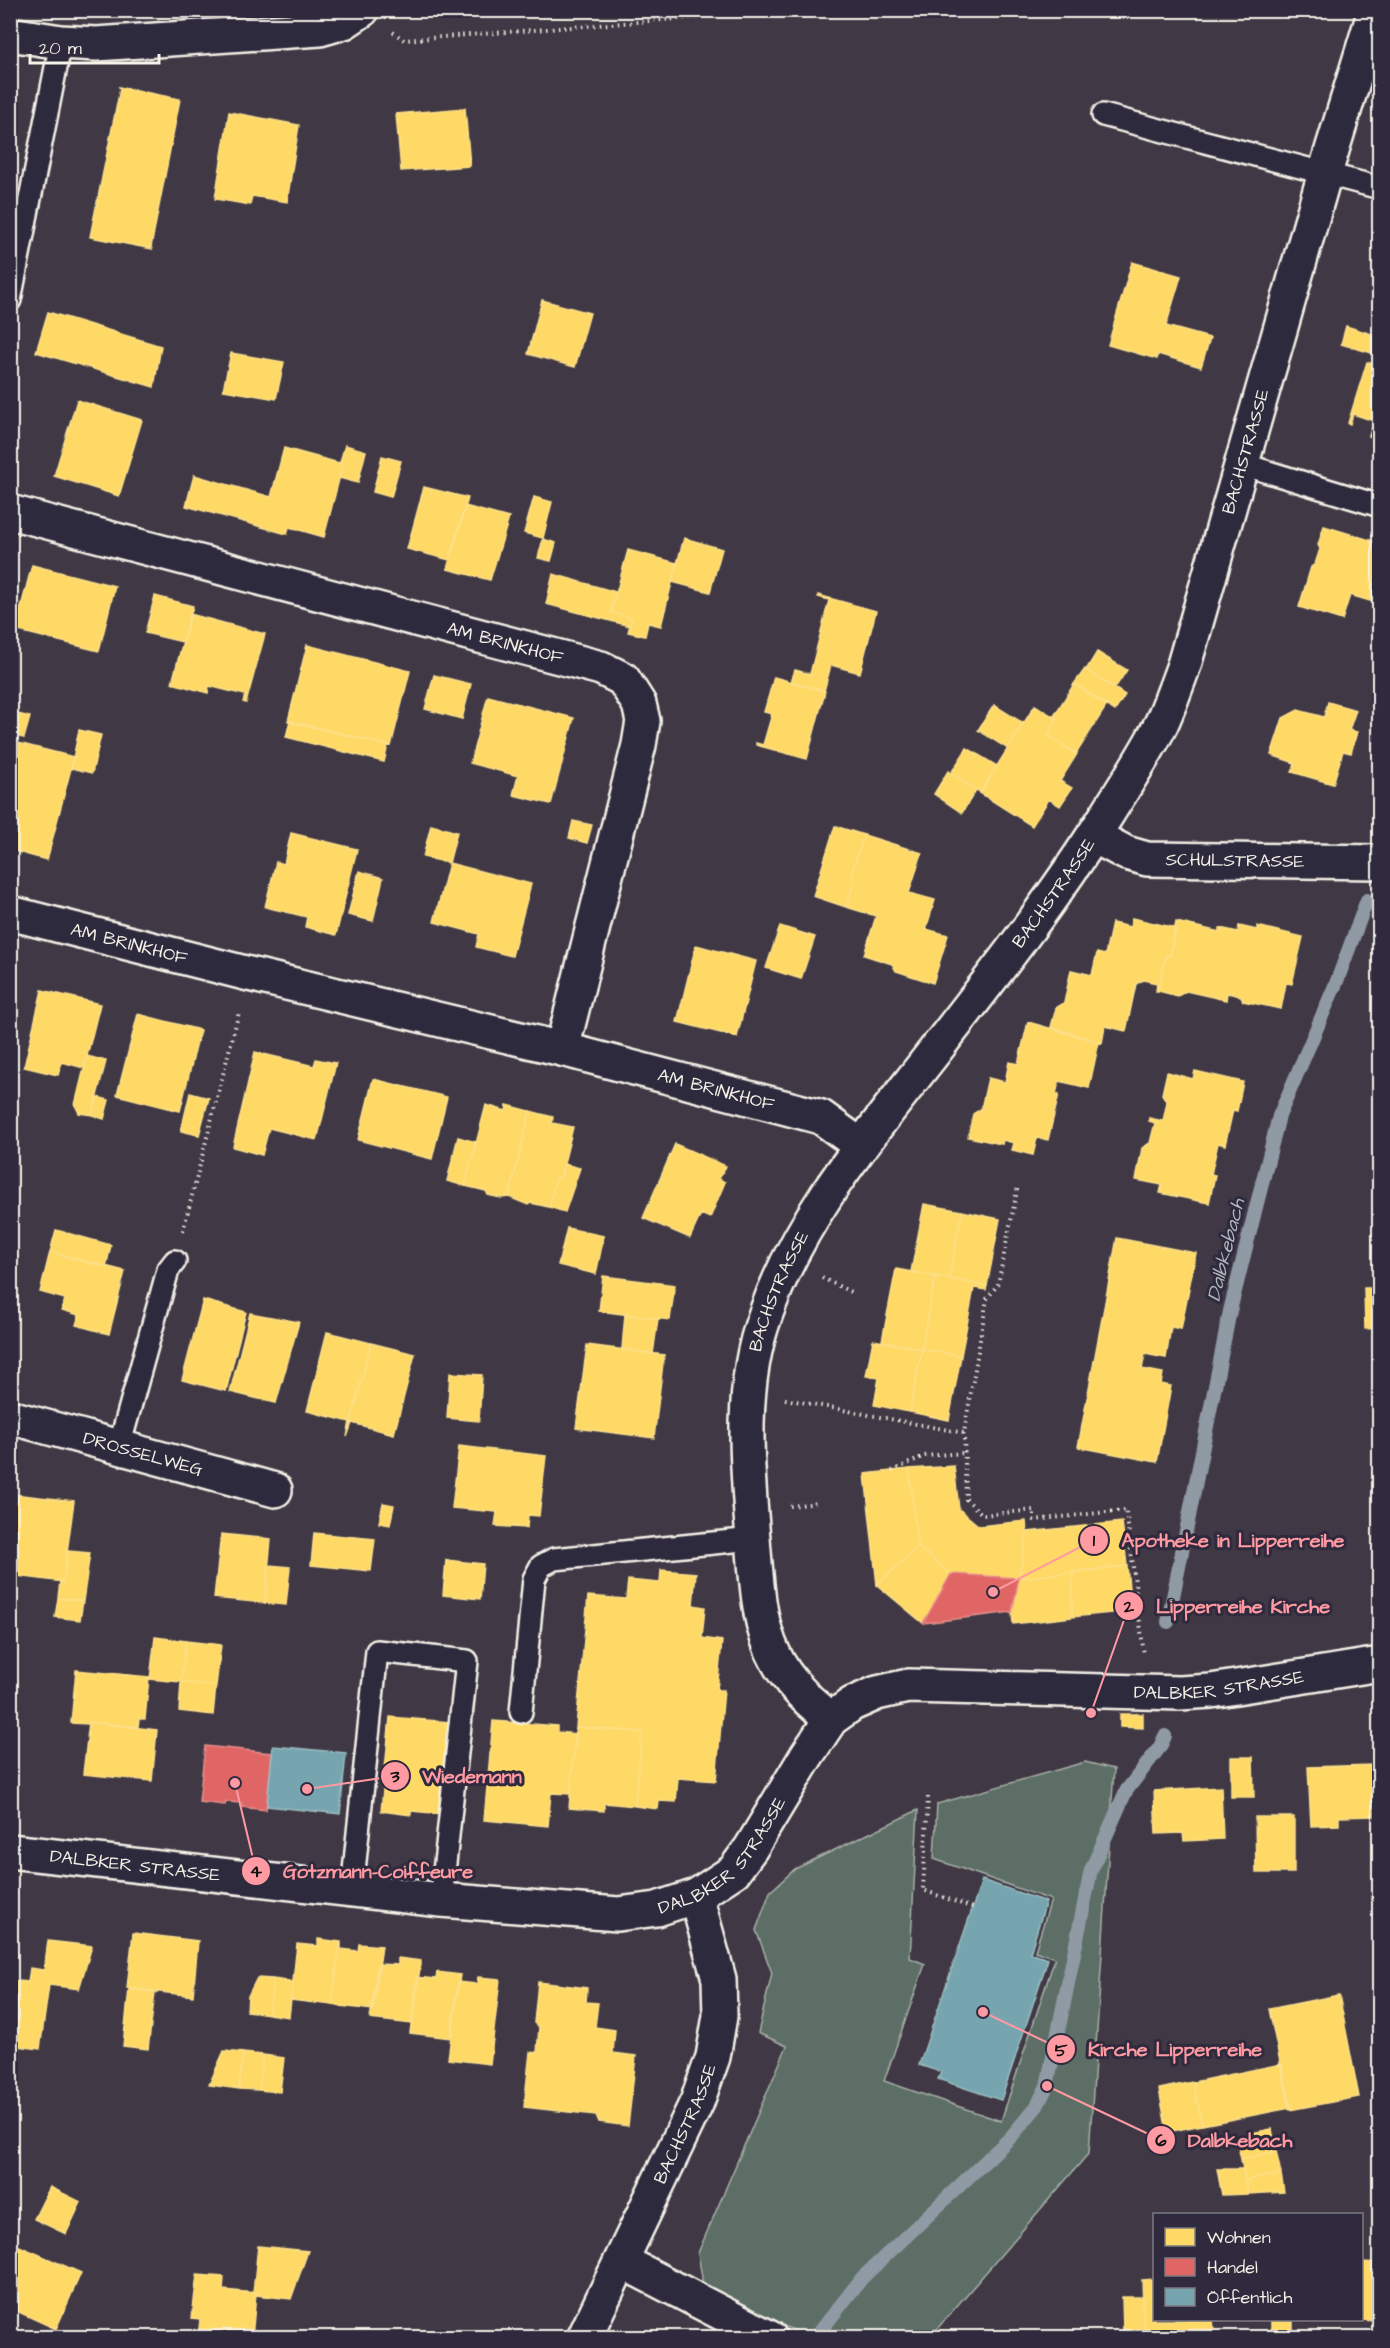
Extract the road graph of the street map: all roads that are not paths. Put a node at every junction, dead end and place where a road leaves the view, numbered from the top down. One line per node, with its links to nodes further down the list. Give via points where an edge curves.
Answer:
1 (1376, 12): 6 (street, BACHSTRASSE)
2 (375, 19): 4 (street, via 320,29 96,44)
3 (10, 34): 4 (street)
4 (61, 42): 8 (lane)
5 (1103, 115): 6 (lane)
6 (1325, 173): 7 (lane); 9 (street, BACHSTRASSE)
7 (1380, 188)
8 (10, 300)
9 (1242, 464): 10 (lane); 12 (street, BACHSTRASSE, via 1184,665 1162,721)
10 (1380, 506)
11 (10, 512): 15 (street, AM BRINKHOF, via 601,668 623,679 639,704 643,721)
12 (1094, 836): 13 (street, SCHULSTRASSE, via 1147,859); 16 (street, BACHSTRASSE, via 1025,936)
13 (1380, 862)
14 (10, 913): 15 (street, AM BRINKHOF)
15 (562, 1049): 16 (street, AM BRINKHOF, via 820,1117)
16 (861, 1146): 21 (street, BACHSTRASSE, via 819,1203 787,1262 764,1317 753,1363 746,1428)
17 (176, 1261): 19 (lane, via 168,1270)
18 (10, 1417): 19 (street, DROSSELWEG)
19 (119, 1447): 20 (street, DROSSELWEG)
20 (275, 1490)
21 (753, 1539): 23 (lane, via 554,1559 541,1566 534,1579); 24 (street, BACHSTRASSE, via 758,1596 772,1654 810,1704)
22 (1380, 1664): 24 (street, DALBKER STRASSE, via 1190,1692 908,1686 877,1693)
23 (521, 1712)
24 (831, 1719): 27 (street, DALBKER STRASSE, via 752,1848 734,1871)
25 (10, 1851): 26 (street, DALBKER STRASSE)
26 (352, 1890): 28 (street, DALBKER STRASSE); 28 (lane, via 377,1651 467,1661)
27 (696, 1896): 28 (street, DALBKER STRASSE, via 657,1910 618,1914); 29 (street, BACHSTRASSE, via 720,1979 720,2016 713,2057 697,2102)
28 (441, 1900)
29 (621, 2261): 30 (street, BACHSTRASSE); 31 (street)
30 (584, 2337)
31 (770, 2337)

